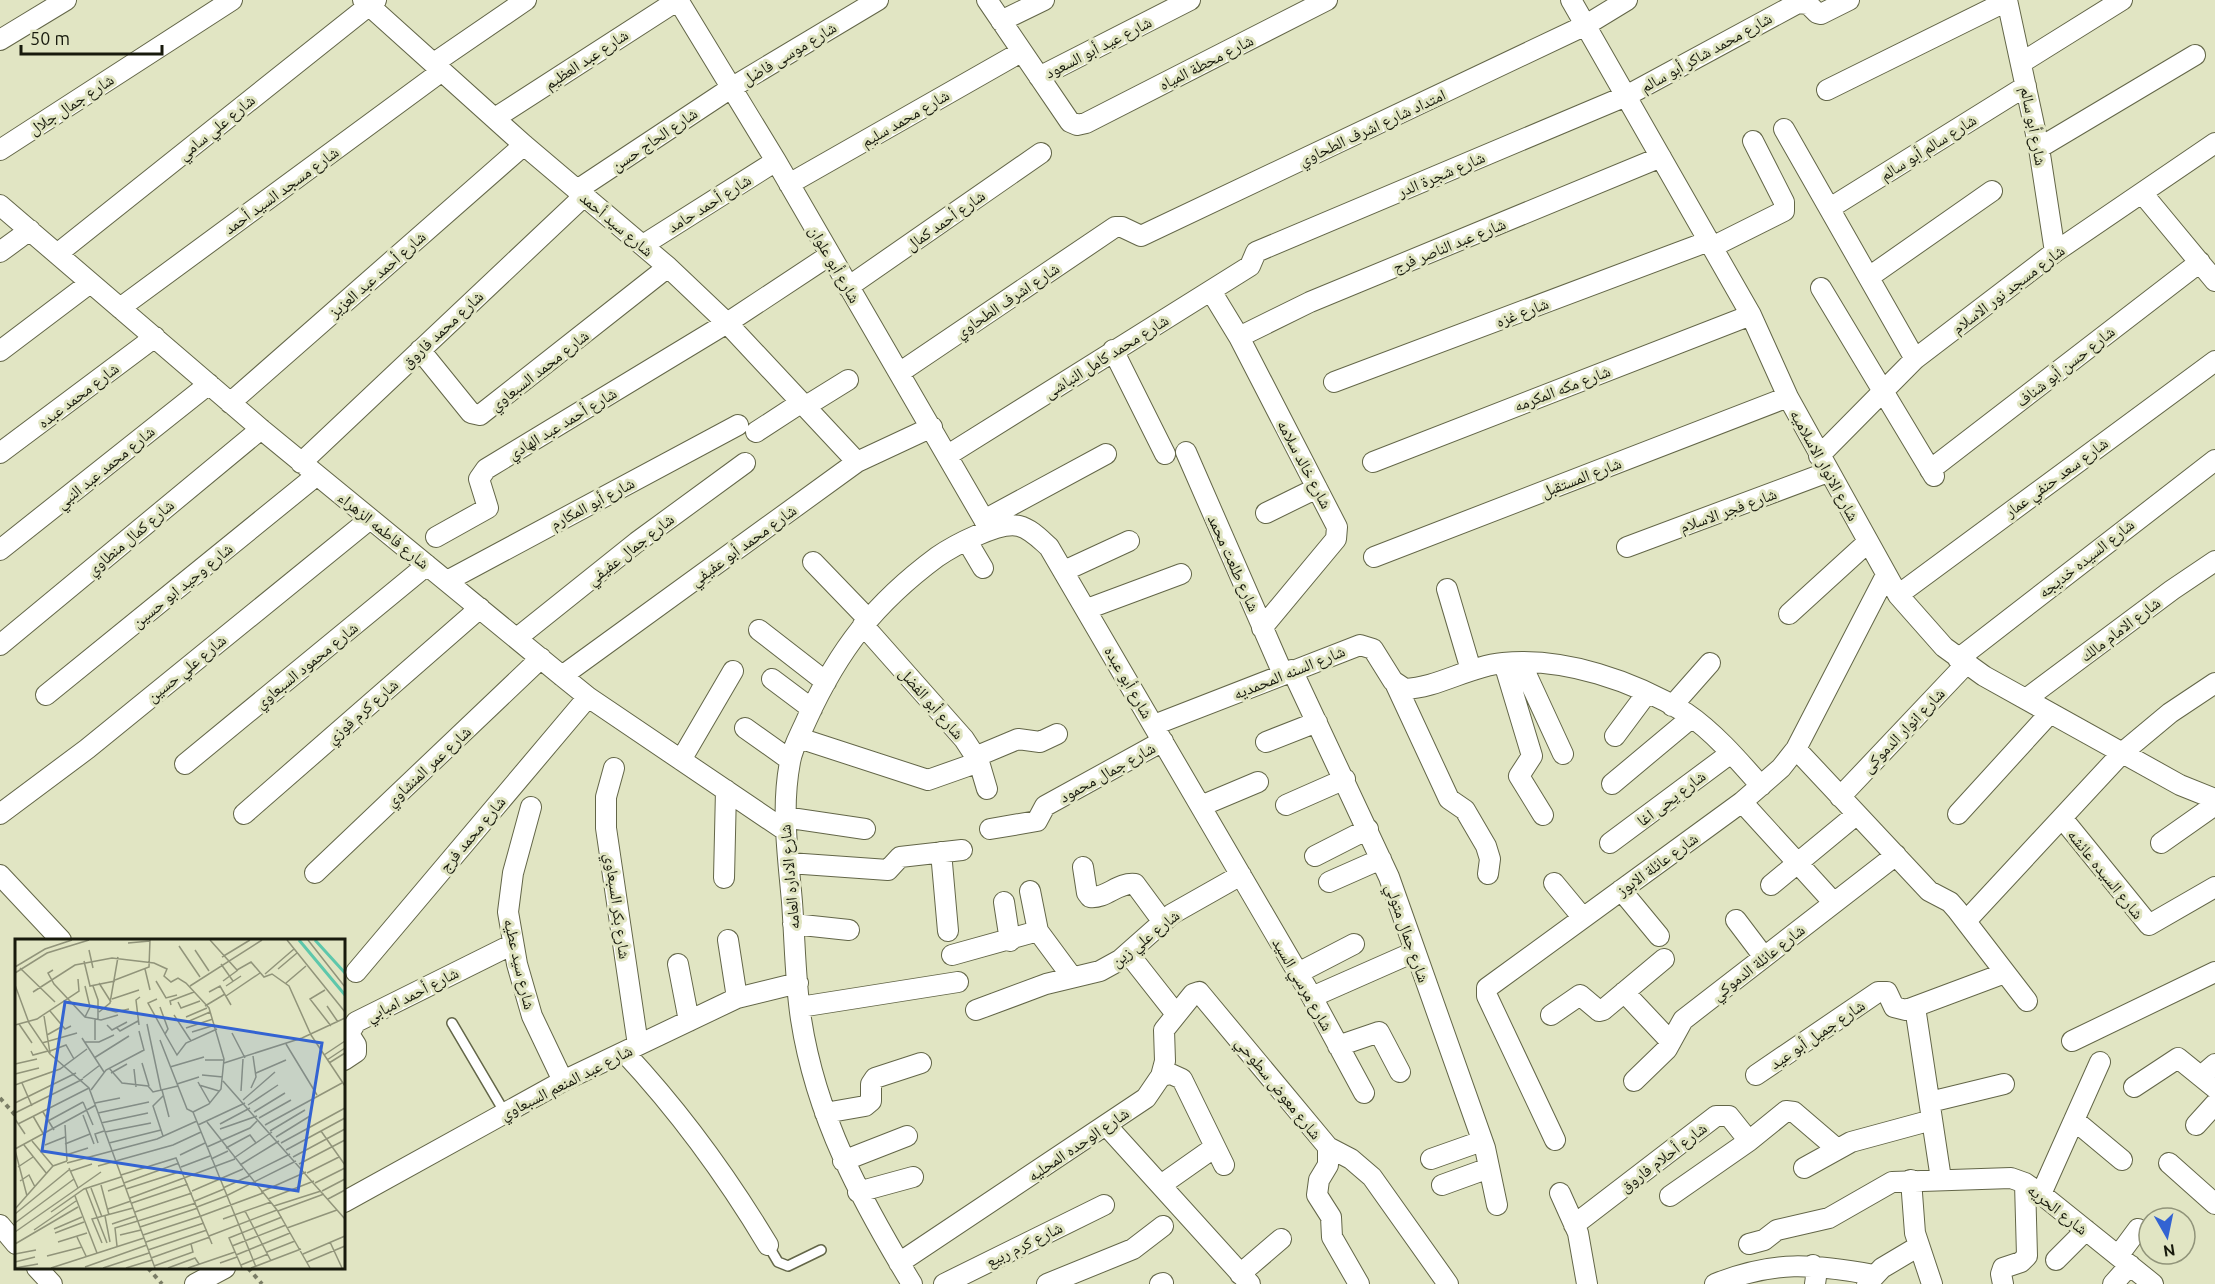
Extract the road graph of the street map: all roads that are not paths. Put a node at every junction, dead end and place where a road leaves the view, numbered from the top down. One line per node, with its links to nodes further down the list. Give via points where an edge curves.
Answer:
1 (66, 0): 18 (street)
2 (232, 0): 34 (street, شارع جمال جلال)
3 (526, 0): 22 (street, شارع مسجد السيد أحمد)
4 (678, 0): 25 (street, شارع أبو علوان); 28 (street, شارع عبد العظيم)
5 (878, 0): 25 (street, شارع موسى فاضل)
6 (987, 0): 16 (street)
7 (1044, 0): 16 (street)
8 (1190, 0): 23 (street, شارع عيد أبو السعود)
9 (1327, 0): 23 (street, شارع محطة المياه, via 1086,123 1070,122)
10 (1571, 0): 17 (street, شارع الانوار الاسلاميه)
11 (1627, 0): 17 (street, امتداد شارع اشرف الطحاوي)
12 (1849, 0): 27 (street, شارع محمد شاكر أبو سالم, via 1821,14 1808,4 1798,3)
13 (2007, 0): 21 (street, شارع أبو سالم); 26 (street)
14 (2122, 0): 21 (street)
15 (369, 2): 22 (street, شارع سيد أحمد); 51 (street, شارع علي سامي)
16 (1002, 21): 19 (street)
17 (1586, 25): 27 (street, شارع الانوار الاسلاميه); 44 (street, امتداد شارع اشرف الطحاوي, via 1141,236 1122,227)
18 (0, 39)
19 (1021, 52): 23 (street); 38 (street, شارع محمد سليم)
20 (2195, 55): 33 (street)
21 (2021, 63): 24 (street, شارع أبو سالم)
22 (438, 67): 28 (street, شارع سيد أحمد); 61 (street, شارع مسجد السيد أحمد)
23 (1039, 77)
24 (2026, 86): 33 (street, شارع أبو سالم); 43 (street, شارع سالم أبو سالم)
25 (730, 88): 37 (street, شارع أبو علوان); 40 (street, شارع الحاج حسن)
26 (1827, 90)
27 (1626, 96): 36 (street, شارع الانوار الاسلاميه); 49 (street, شارع شجرة الدر)
28 (495, 118): 32 (street, شارع سيد أحمد)
29 (1784, 129): 43 (street)
30 (1752, 141): 46 (street, شارع غزه, via 1784,202 1784,211)
31 (2215, 143): 41 (street, شارع مسجد نور الاسلام)
32 (524, 145): 40 (street, شارع سيد أحمد); 77 (street, شارع أحمد عبد العزيز)
33 (2040, 148): 50 (street, شارع أبو سالم)
34 (0, 150)
35 (1041, 153): 58 (street, شارع أحمد كمال)
36 (1661, 157): 46 (street, شارع الانوار الاسلاميه); 65 (street, شارع عبد الناصر فرج, via 1310,302)
37 (776, 161): 38 (street, شارع أبو علوان); 47 (street, شارع أحمد حامد)
38 (789, 184): 52 (street, شارع أبو علوان)
39 (1992, 191): 55 (street)
40 (581, 193): 47 (street, شارع سيد أحمد); 66 (street, شارع محمد فاروق)
41 (2142, 194): 50 (street, شارع مسجد نور الاسلام); 53 (street)
42 (0, 205): 45 (street, شارع فاطمه الزهراء)
43 (1830, 208): 55 (street)
44 (1115, 228): 71 (street, شارع اشرف الطحاوي)
45 (30, 230): 48 (street); 51 (street, شارع فاطمه الزهراء)
46 (1711, 244): 62 (street, شارع الانوار الاسلاميه); 73 (street, شارع غزه)
47 (643, 245): 54 (street, شارع سيد أحمد)
48 (0, 252)
49 (1256, 252): 60 (street, شارع محمد كامل النباشى, via 1250,266)
50 (2055, 252): 69 (street, شارع مسجد نور الاسلام)
51 (57, 254): 57 (street, شارع فاطمه الزهراء)
52 (830, 255): 58 (street, شارع أبو علوان); 63 (street)
53 (2200, 262): 56 (street); 75 (street, شارع حسن أبو شناف, via 1932,473)
54 (669, 267): 63 (street, شارع سيد أحمد); 66 (street, شارع محمد السبعاوي, via 483,414 471,413)
55 (1869, 277): 69 (street)
56 (2215, 281)
57 (90, 283): 61 (street, شارع فاطمه الزهراء); 68 (street)
58 (848, 287): 71 (street, شارع أبو علوان)
59 (1821, 288): 75 (street)
60 (1211, 291): 65 (street, شارع خالد سلامه); 67 (street, شارع محمد كامل النباشى)
61 (120, 308): 64 (street, شارع فاطمه الزهراء)
62 (1751, 315): 76 (street, شارع الانوار الاسلاميه); 91 (street, شارع مكه المكرمه)
63 (727, 323): 78 (street, شارع سيد أحمد); 99 (street, شارع أحمد عبد الهادي, via 486,469 479,479 488,508)
64 (155, 337): 74 (street, شارع فاطمه الزهراء); 84 (street, شارع محمد عبده)
65 (1239, 337): 95 (street, شارع خالد سلامه)
66 (420, 350): 89 (street, شارع محمد فاروق)
67 (1113, 350): 86 (street); 87 (street, شارع محمد كامل النباشى)
68 (0, 351)
69 (1916, 358): 75 (street, شارع مسجد نور الاسلام)
70 (2215, 361): 115 (street, شارع سعد حنفي عمار)
71 (899, 373): 80 (street, شارع أبو علوان)
72 (848, 380): 78 (street)
73 (1334, 382)
74 (209, 384): 77 (street, شارع فاطمه الزهراء); 104 (street, شارع محمد عبد النبي)
75 (1883, 391): 93 (street, شارع مسجد نور الاسلام)
76 (1788, 397): 93 (street, شارع الانوار الاسلاميه); 105 (street, شارع المستقبل)
77 (230, 403): 81 (street, شارع فاطمه الزهراء)
78 (804, 404): 82 (street); 90 (street, شارع سيد أحمد)
79 (738, 425): 113 (street, شارع أبو المكارم)
80 (932, 428): 87 (street, شارع أبو علوان); 90 (street, شارع محمد أبو عفيفي)
81 (261, 429): 89 (street, شارع فاطمه الزهراء); 123 (street, شارع كمال منطاوي)
82 (756, 432)
83 (1186, 452): 120 (street, شارع طلعت محمد)
84 (0, 453)
85 (1106, 454): 98 (street)
86 (1165, 454)
87 (948, 455): 98 (street, شارع أبو علوان)
88 (2215, 460): 125 (street, شارع السيده خديجه, via 2074,566)
89 (301, 462): 94 (street, شارع فاطمه الزهراء)
90 (857, 462): 131 (street, شارع محمد أبو عفيفي)
91 (1373, 462)
92 (745, 463): 122 (street, شارع جمال عفيفي, via 637,542)
93 (1824, 464): 102 (street, شارع الانوار الاسلاميه); 103 (street, شارع فجر الاسلام)
94 (317, 475): 97 (street, شارع فاطمه الزهراء); 137 (street, شارع وحيد ابو حسين)
95 (1317, 488): 96 (street); 120 (street, شارع خالد سلامه, via 1337,527 1336,539)
96 (1266, 513)
97 (370, 519): 108 (street, شارع فاطمه الزهراء); 172 (street, شارع علي حسين, via 87,749)
98 (987, 525): 100 (street, شارع الاداره العامه); 110 (street, شارع أبو عبده, via 1017,525 1032,532 1049,547)
99 (436, 537)
100 (967, 541): 109 (street); 119 (street, شارع الاداره العامه, via 944,552 910,578)
101 (1129, 541): 110 (street)
102 (1868, 542): 112 (street, شارع الانوار الاسلاميه); 118 (street)
103 (1627, 547)
104 (0, 549)
105 (1374, 557)
106 (2215, 561): 139 (street, شارع الامام مالك)
107 (813, 562): 119 (street, شارع أبو الفضل)
108 (427, 565): 113 (street, شارع فاطمه الزهراء); 158 (street, شارع محمود السبعاوي)
109 (982, 568)
110 (1064, 571): 117 (street, شارع أبو عبده)
111 (1181, 574): 117 (street)
112 (1886, 575): 115 (street, شارع الانوار الاسلاميه); 151 (street, شارع عائلة الابوز)
113 (447, 581): 116 (street, شارع فاطمه الزهراء)
114 (1447, 589): 128 (street)
115 (1898, 595): 125 (street, شارع الانوار الاسلاميه)
116 (480, 608): 122 (street, شارع فاطمه الزهراء); 173 (street, شارع كرم فوزي)
117 (1087, 609): 146 (street, شارع أبو عبده)
118 (1789, 614)
119 (866, 622): 133 (street, شارع الاداره العامه, via 842,651); 157 (street, شارع أبو الفضل)
120 (1262, 627): 130 (street, شارع طلعت محمد)
121 (759, 630): 133 (street)
122 (517, 638): 124 (street, شارع فاطمه الزهراء)
123 (0, 645)
124 (541, 658): 131 (street, شارع فاطمه الزهراء); 192 (street, شارع عمر المنشاوي)
125 (1962, 662): 139 (street, شارع الانوار الاسلاميه); 166 (street, شارع انوار الدموكى)
126 (1512, 663): 128 (street); 136 (street, via 1560,666 1625,682); 154 (street); 176 (street, via 1532,756 1519,776)
127 (1710, 663): 140 (street)
128 (1471, 670): 135 (street, via 1410,688)
129 (734, 671): 155 (street)
130 (1288, 672): 135 (street, شارع السنه المحمديه, via 1353,646 1366,646 1373,649); 144 (street, شارع جمال متولي); 146 (street, شارع السنه المحمديه)
131 (562, 676): 138 (street, شارع فاطمه الزهراء)
132 (772, 679): 141 (street)
133 (826, 682): 141 (street, شارع الاداره العامه)
134 (2215, 683): 153 (street, via 2170,713)
135 (1396, 685): 193 (street, via 1449,799 1465,810 1488,850)
136 (1647, 693): 140 (street); 148 (street)
137 (46, 695)
138 (588, 697): 155 (street, شارع فاطمه الزهراء); 225 (street, شارع محمد فرج)
139 (2026, 699): 142 (street, شارع الانوار الاسلاميه)
140 (1672, 706): 143 (street)
141 (812, 709): 149 (street, شارع الاداره العامه)
142 (2050, 713): 153 (street, شارع الانوار الاسلاميه); 175 (street)
143 (1691, 718): 152 (street); 162 (street)
144 (1317, 722): 150 (street); 160 (street, شارع جمال متولي)
145 (745, 728): 156 (street)
146 (1159, 733): 170 (street, شارع أبو عبده); 180 (street, شارع جمال محمود, via 1045,806 1037,821)
147 (1057, 734): 157 (street, via 1040,742 1018,739)
148 (1615, 736)
149 (799, 738): 156 (street, شارع الاداره العامه); 157 (street, via 928,780)
150 (1266, 742)
151 (1796, 749): 163 (street, شارع عائلة الابوز); 166 (street)
152 (1731, 753): 163 (street); 182 (street, شارع يحى اغا)
153 (2122, 753): 167 (street, شارع الانوار الاسلاميه); 177 (street)
154 (1563, 754)
155 (681, 760): 165 (street, شارع فاطمه الزهراء)
156 (790, 760): 178 (street, شارع الاداره العامه)
157 (977, 760): 164 (street, شارع أبو الفضل)
158 (185, 764)
159 (614, 768): 246 (street, شارع بكر السبعاوي, via 606,797 606,828)
160 (1345, 779): 169 (street); 181 (street, شارع جمال متولي)
161 (1258, 782): 170 (street)
162 (1612, 784)
163 (1761, 786): 168 (street, شارع عائلة الابوز)
164 (987, 789)
165 (726, 790): 178 (street, شارع فاطمه الزهراء); 196 (street)
166 (1840, 797): 174 (street)
167 (2212, 797): 183 (street)
168 (1742, 802): 190 (street); 201 (street, شارع عائلة الابوز)
169 (1286, 805)
170 (1201, 806): 195 (street, شارع أبو عبده)
171 (531, 807): 217 (street, شارع سيد عطيه, via 513,873 508,912)
172 (0, 814)
173 (244, 814)
174 (1857, 814): 186 (street); 190 (street)
175 (1958, 814)
176 (1543, 815)
177 (2062, 818): 200 (street, شارع السيده عائشه, via 2150,926); 207 (street)
178 (785, 824): 179 (street); 189 (street, شارع الاداره العامه)
179 (865, 829)
180 (990, 829)
181 (1368, 830): 187 (street); 188 (street, شارع جمال متولي)
182 (1610, 843)
183 (2161, 843)
184 (962, 850): 185 (street)
185 (941, 852): 189 (street, via 900,857 888,870); 211 (street)
186 (1896, 855): 204 (street, شارع عائلة الدموكي); 207 (street, via 1929,891 1950,902)
187 (1316, 856)
188 (1381, 859): 197 (street); 219 (street, شارع جمال متولي)
189 (789, 863): 209 (street, شارع الاداره العامه)
190 (1798, 863): 199 (street); 204 (street)
191 (1083, 867): 208 (street, via 1090,897 1135,884)
192 (315, 873)
193 (1488, 874)
194 (0, 875): 214 (street)
195 (1241, 875): 208 (street, شارع علي زين); 227 (street, شارع مرسي السيد)
196 (724, 878)
197 (1329, 882)
198 (1554, 883): 205 (street)
199 (1771, 885)
200 (2215, 887)
201 (1622, 890): 205 (street, شارع عائلة الابوز); 213 (street)
202 (1030, 891): 212 (street)
203 (1004, 902): 216 (street)
204 (1834, 903): 222 (street, شارع عائلة الدموكي)
205 (1583, 918): 267 (street, شارع عائلة الابوز, via 1486,990)
206 (1736, 920): 222 (street)
207 (1966, 921): 228 (street)
208 (1163, 922): 220 (street, شارع علي زين)
209 (794, 924): 210 (street); 231 (street, شارع الاداره العامه)
210 (849, 930)
211 (948, 931)
212 (1038, 931): 216 (street); 229 (street)
213 (1659, 936)
214 (59, 939)
215 (728, 940): 234 (street)
216 (1010, 941): 221 (street)
217 (513, 944): 247 (street, شارع أحمد امبابي, via 356,1022 349,1034 356,1052); 254 (street, شارع سيد عطيه, via 532,1016)
218 (1354, 944): 227 (street)
219 (1414, 952): 233 (street); 268 (street, شارع جمال متولي)
220 (1128, 953): 229 (street, شارع علي زين, via 1100,971); 239 (street)
221 (952, 955)
222 (1764, 957): 244 (street, شارع عائلة الدموكي, via 1683,1020)
223 (1664, 958): 232 (street)
224 (678, 964): 241 (street)
225 (356, 972)
226 (2215, 972): 243 (street)
227 (1298, 973): 233 (street, شارع مرسي السيد)
228 (2005, 973): 235 (street); 237 (street)
229 (1072, 977): 238 (street, شارع علي زين)
230 (958, 981): 236 (street)
231 (798, 983): 234 (street, شارع عبد المنعم السبعاوي); 236 (street, شارع الاداره العامه)
232 (1624, 992): 240 (street, via 1600,1011 1580,995); 244 (street)
233 (1312, 998): 245 (street, شارع مرسي السيد)
234 (737, 999): 241 (street, شارع عبد المنعم السبعاوي)
235 (2026, 1001)
236 (800, 1006): 262 (street, شارع الاداره العامه)
237 (1915, 1006): 251 (street, شارع جميل أبو عيد, via 1898,1009 1887,992 1878,992); 260 (street)
238 (976, 1010)
239 (1176, 1014): 252 (street, via 1162,1034 1165,1061); 271 (street, شارع معوض سطوحي, via 1195,993 1204,996)
240 (1551, 1015)
241 (688, 1021): 246 (street, شارع عبد المنعم السبعاوي)
242 (452, 1023): 261 (lane)
243 (2072, 1041)
244 (1671, 1042): 255 (street, شارع عائلة الدموكي)
245 (1338, 1046): 250 (street, via 1379,1032); 258 (street, شارع مرسي السيد)
246 (631, 1049): 254 (street, شارع عبد المنعم السبعاوي); 301 (street, via 717,1163)
247 (345, 1059)
248 (2100, 1062): 263 (street)
249 (921, 1064): 262 (street, via 875,1078 871,1101 865,1106)
250 (1400, 1072)
251 (1756, 1075)
252 (1161, 1076): 264 (street, شارع الوحده المحليه, via 1146,1098); 270 (street, via 1172,1074 1182,1079)
253 (2210, 1076): 257 (street, via 2178,1058)
254 (563, 1081): 261 (street, شارع عبد المنعم السبعاوي)
255 (1634, 1081)
256 (2004, 1084): 260 (street)
257 (2134, 1088)
258 (1364, 1093)
259 (2215, 1104): 265 (street)
260 (1931, 1111): 272 (street); 281 (street)
261 (505, 1113): 289 (street, شارع عبد المنعم السبعاوي)
262 (825, 1113): 275 (street, شارع الاداره العامه)
263 (2074, 1120): 274 (street); 285 (street)
264 (1106, 1125): 283 (street); 306 (street, شارع الوحده المحليه)
265 (2196, 1125)
266 (907, 1136): 275 (street)
267 (1555, 1140)
268 (1482, 1141): 273 (street); 278 (street, شارع جمال متولي)
269 (1749, 1141): 272 (street, via 1783,1112 1790,1111); 288 (street); 294 (street, شارع أحلام فاروق, via 1729,1116 1719,1115)
270 (1215, 1146): 277 (street); 283 (street)
271 (1328, 1147): 317 (street, شارع معوض سطوحي, via 1328,1165 1319,1180 1317,1196 1331,1217 1332,1237); 318 (street, via 1372,1177)
272 (1836, 1148): 279 (street)
273 (1431, 1159)
274 (2122, 1160)
275 (843, 1161): 286 (street, شارع الاداره العامه)
276 (2169, 1163): 290 (street)
277 (1224, 1165)
278 (1489, 1168): 284 (street); 292 (street, شارع جمال متولي)
279 (1804, 1168)
280 (913, 1177): 286 (street)
281 (1941, 1179): 282 (street, شارع الحريه); 285 (street, شارع الحريه, via 2000,1177)
282 (1911, 1180): 300 (street, شارع الحريه, via 1892,1182 1829,1218 1777,1230 1764,1240); 302 (street)
283 (1161, 1185): 310 (street)
284 (1442, 1185)
285 (2033, 1188): 296 (street, شارع الحريه); 322 (street, via 2027,1256 2003,1268)
286 (858, 1192): 306 (street, شارع الاداره العامه)
287 (1560, 1192): 294 (street)
288 (1670, 1196)
289 (345, 1202)
290 (2215, 1204)
291 (1104, 1205): 315 (street, شارع كرم ربيع)
292 (1497, 1205)
293 (0, 1225): 299 (street)
294 (1574, 1225): 319 (street)
295 (1164, 1226): 316 (street, via 1120,1256)
296 (2086, 1230): 304 (street); 305 (street, شارع الحريه)
297 (2137, 1231): 305 (street)
298 (1281, 1239): 310 (street)
299 (15, 1243)
300 (1749, 1244)
301 (768, 1245): 303 (lane, via 778,1262 788,1266)
302 (1919, 1246): 311 (street); 321 (street)
303 (821, 1250)
304 (2056, 1260)
305 (2124, 1260): 323 (street); 324 (street, شارع الحريه)
306 (899, 1263): 314 (street, شارع الاداره العامه)
307 (38, 1269): 312 (street)
308 (223, 1269): 313 (street)
309 (1814, 1274): 311 (street); 320 (street, via 1772,1267)
310 (1245, 1279)
311 (1870, 1280)
312 (52, 1284)
313 (195, 1284)
314 (912, 1284)
315 (944, 1284)
316 (1047, 1284)
317 (1359, 1284)
318 (1448, 1284)
319 (1587, 1284)
320 (1715, 1284)
321 (1932, 1284)
322 (2003, 1284)
323 (2113, 1284)
324 (2153, 1284)

